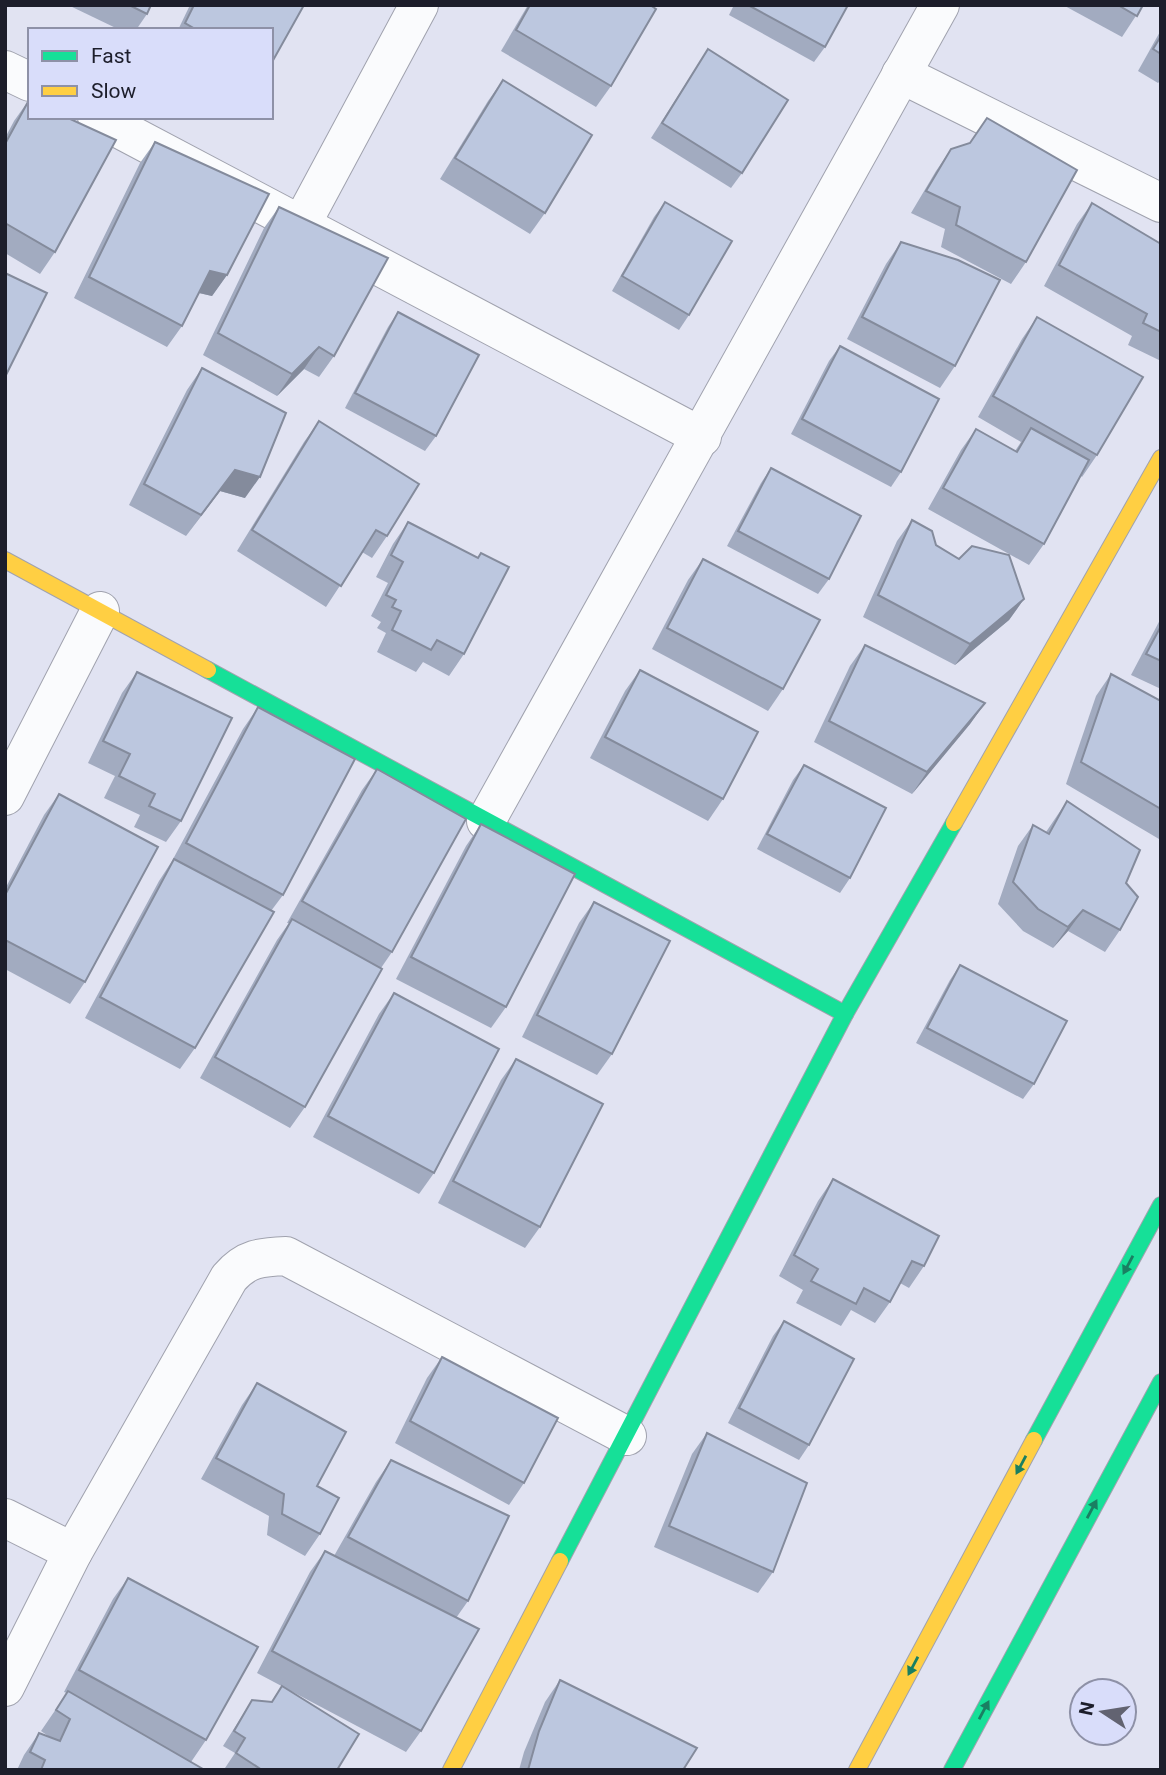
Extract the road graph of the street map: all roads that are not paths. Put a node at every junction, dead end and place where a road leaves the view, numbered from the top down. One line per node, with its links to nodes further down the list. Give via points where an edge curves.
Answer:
1 (419, 5): 8 (street)
2 (940, 5): 4 (street)
3 (5, 70): 5 (street)
4 (901, 74): 7 (street); 9 (street)
5 (28, 81)
6 (101, 119): 8 (street)
7 (1161, 203)
8 (302, 223): 9 (street)
9 (702, 437): 14 (street)
10 (1161, 458): 15 (street)
11 (5, 560): 12 (street)
12 (100, 611): 13 (street); 14 (street)
13 (5, 796)
14 (486, 821): 15 (street)
15 (845, 1014): 18 (street)
16 (1161, 1205): 23 (street, one-way to 23)
17 (1161, 1382): 24 (street, one-way to 17)
18 (626, 1436): 20 (street, via 310,1267 286,1256 262,1257 243,1262 229,1278); 22 (street)
19 (5, 1518): 20 (street)
20 (73, 1552): 21 (street)
21 (5, 1687)
22 (451, 1770)
23 (857, 1770)
24 (952, 1770)

